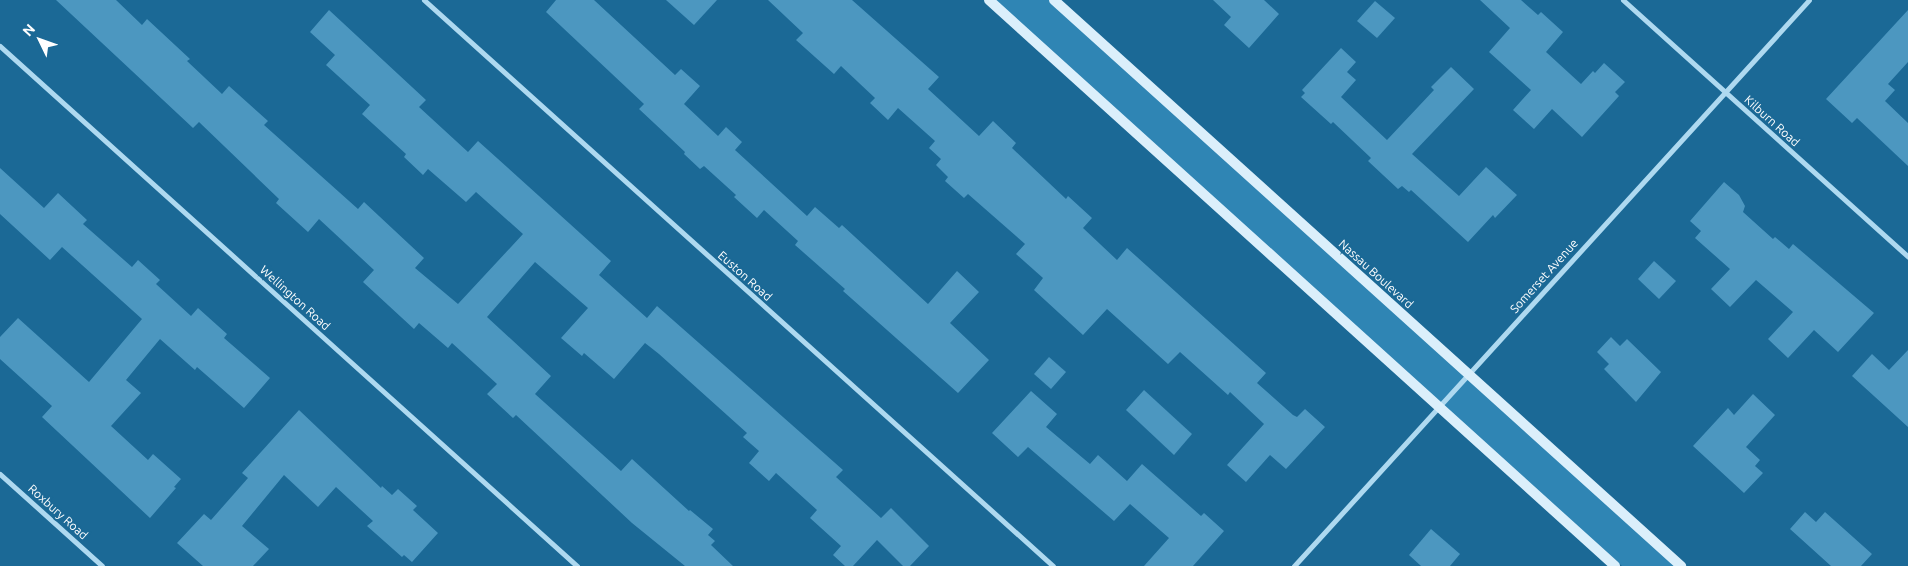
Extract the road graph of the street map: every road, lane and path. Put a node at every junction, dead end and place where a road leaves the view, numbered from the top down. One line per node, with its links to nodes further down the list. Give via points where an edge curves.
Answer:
1 (424, 0): 14 (street, Euston Road)
2 (989, 0): 10 (main road)
3 (1054, 0): 9 (main road, Nassau Boulevard)
4 (1623, 0): 7 (street, Kilburn Road)
5 (1809, 0): 7 (street, Somerset Avenue)
6 (0, 46): 13 (street, Wellington Road)
7 (1725, 92): 8 (street, Kilburn Road); 9 (street, Somerset Avenue)
8 (1908, 257)
9 (1468, 374): 10 (street, Somerset Avenue); 17 (main road, Nassau Boulevard)
10 (1438, 407): 15 (street, Somerset Avenue); 16 (main road)
11 (0, 474): 12 (street, Roxbury Road)
12 (102, 566)
13 (577, 566)
14 (1053, 566)
15 (1294, 566)
16 (1615, 566)
17 (1681, 566)

